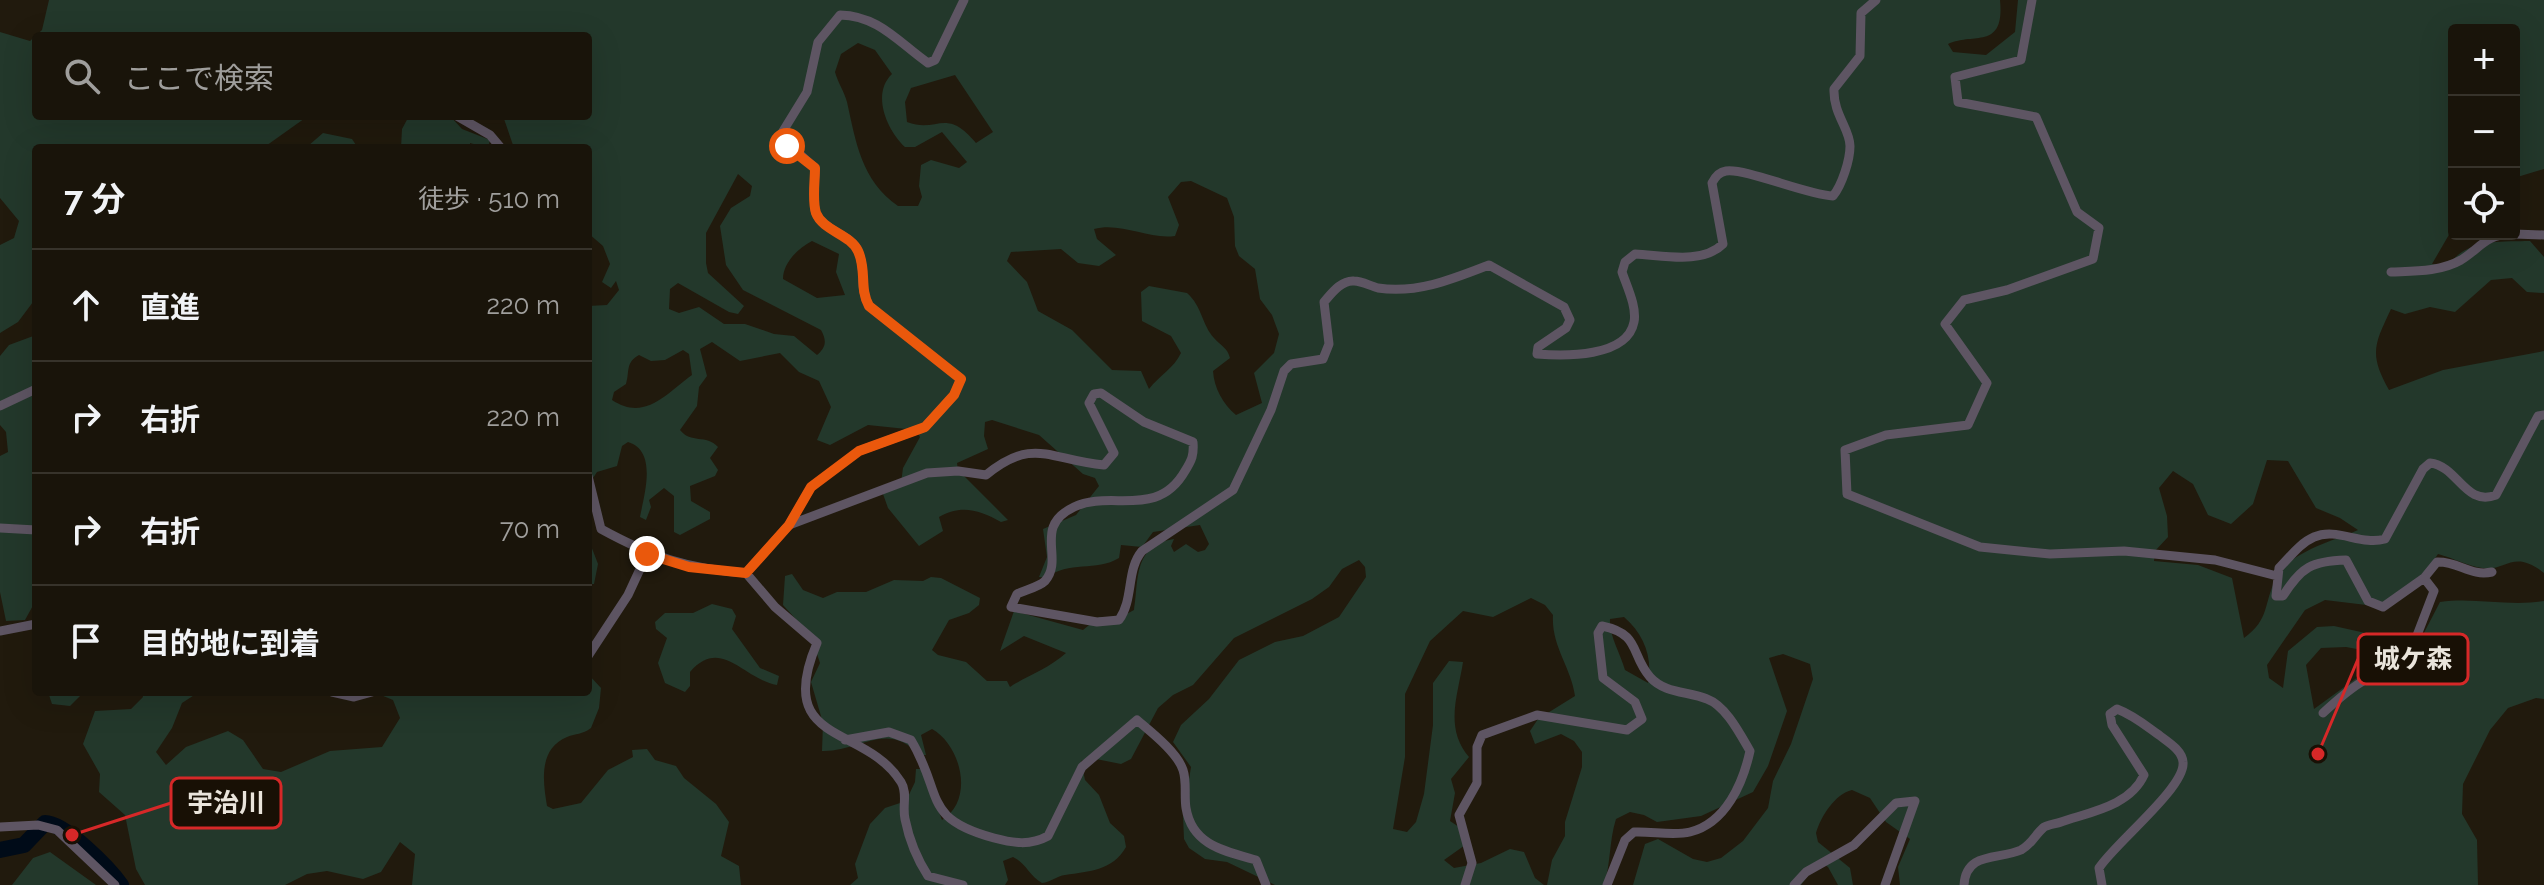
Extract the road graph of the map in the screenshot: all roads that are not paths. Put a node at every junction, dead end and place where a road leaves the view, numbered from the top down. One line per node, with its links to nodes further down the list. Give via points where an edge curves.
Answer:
1 (964, 0): 14 (street, via 935,60 928,63 876,22 840,15 818,42 807,92 780,136 815,168 816,212 821,220 857,248 861,292 869,306 961,379 925,427 859,451 811,487)
2 (1876, 0): 14 (street, via 1861,13 1860,56 1834,89 1835,112 1850,144 1833,196 1748,174 1717,175 1712,183 1723,244 1715,253 1697,257 1629,258 1622,272 1634,324 1626,337 1584,355 1537,354 1538,347 1566,328 1570,320 1564,307 1489,265 1440,284 1408,289 1353,280 1342,284 1324,302 1329,344 1323,359 1291,364 1284,371 1233,490 1142,551 1129,606 1119,620 1097,622 1011,607 1017,594 1044,582 1051,570 1050,538 1057,517 1076,505 1153,498 1181,478 1194,455 1193,442 1144,422 1101,393 1089,403 1114,453 1104,465 1023,452 986,475 927,473)
3 (2032, 0): 20 (street, via 2021,60 1955,77 1958,102 2036,117 2077,212 2099,228 2093,259 1964,300 1945,324 1987,383 1968,425 1886,435 1845,450 1847,494 1980,547 2050,554 2124,551 2215,560)
4 (464, 120): 5 (street)
5 (498, 144)
6 (2520, 234): 7 (street)
7 (2544, 235)
8 (2485, 240): 9 (street, via 2460,261 2440,268)
9 (2391, 272)
10 (32, 391): 11 (street)
11 (0, 406)
12 (2544, 415): 20 (street, via 2538,416 2496,495 2487,499 2471,494 2450,471 2430,463 2385,539 2372,543 2316,536 2279,568)
13 (592, 492): 17 (street, via 601,529)
14 (789, 525): 19 (street)
15 (0, 528): 16 (street)
16 (32, 530)
17 (647, 554): 19 (street, via 689,567); 24 (street)
18 (2492, 572): 21 (street, via 2479,575 2447,561 2437,562)
19 (746, 573): 26 (street, via 817,643 808,665 807,702 824,727)
20 (2277, 576): 21 (street, via 2276,596 2283,596 2297,574 2320,561 2346,560 2368,601 2383,607)
21 (2424, 578): 25 (street, via 2434,591 2406,664 2374,672)
22 (32, 625): 23 (street)
23 (0, 631)
24 (592, 650)
25 (2323, 713)
26 (845, 740): 29 (street, via 889,767 902,783 905,821 928,876); 30 (street, via 889,732 911,740 950,822 1022,844 1048,836 1082,767 1137,720 1183,771 1186,807 1198,836 1214,848 1256,860)
27 (0, 827): 28 (street, via 42,826 69,839)
28 (115, 885)
29 (963, 885)
30 (1266, 885)
31 (1465, 885): 32 (street, via 1472,863 1459,815 1477,783 1482,735 1537,715 1627,730 1642,719 1635,702 1603,678 1598,633 1602,626 1630,639 1650,677 1718,706 1750,751 1744,776 1712,823 1689,832 1634,832 1625,840)
32 (1607, 885)
33 (1794, 885): 34 (street, via 1815,866 1854,845 1896,803 1915,801)
34 (1885, 885)
35 (1964, 885): 36 (street, via 1974,863 1984,856 2009,855 2043,828 2106,807 2137,789 2144,775 2112,725 2110,714 2117,709 2184,758 2167,794 2108,852 2099,868)
36 (2102, 885)

